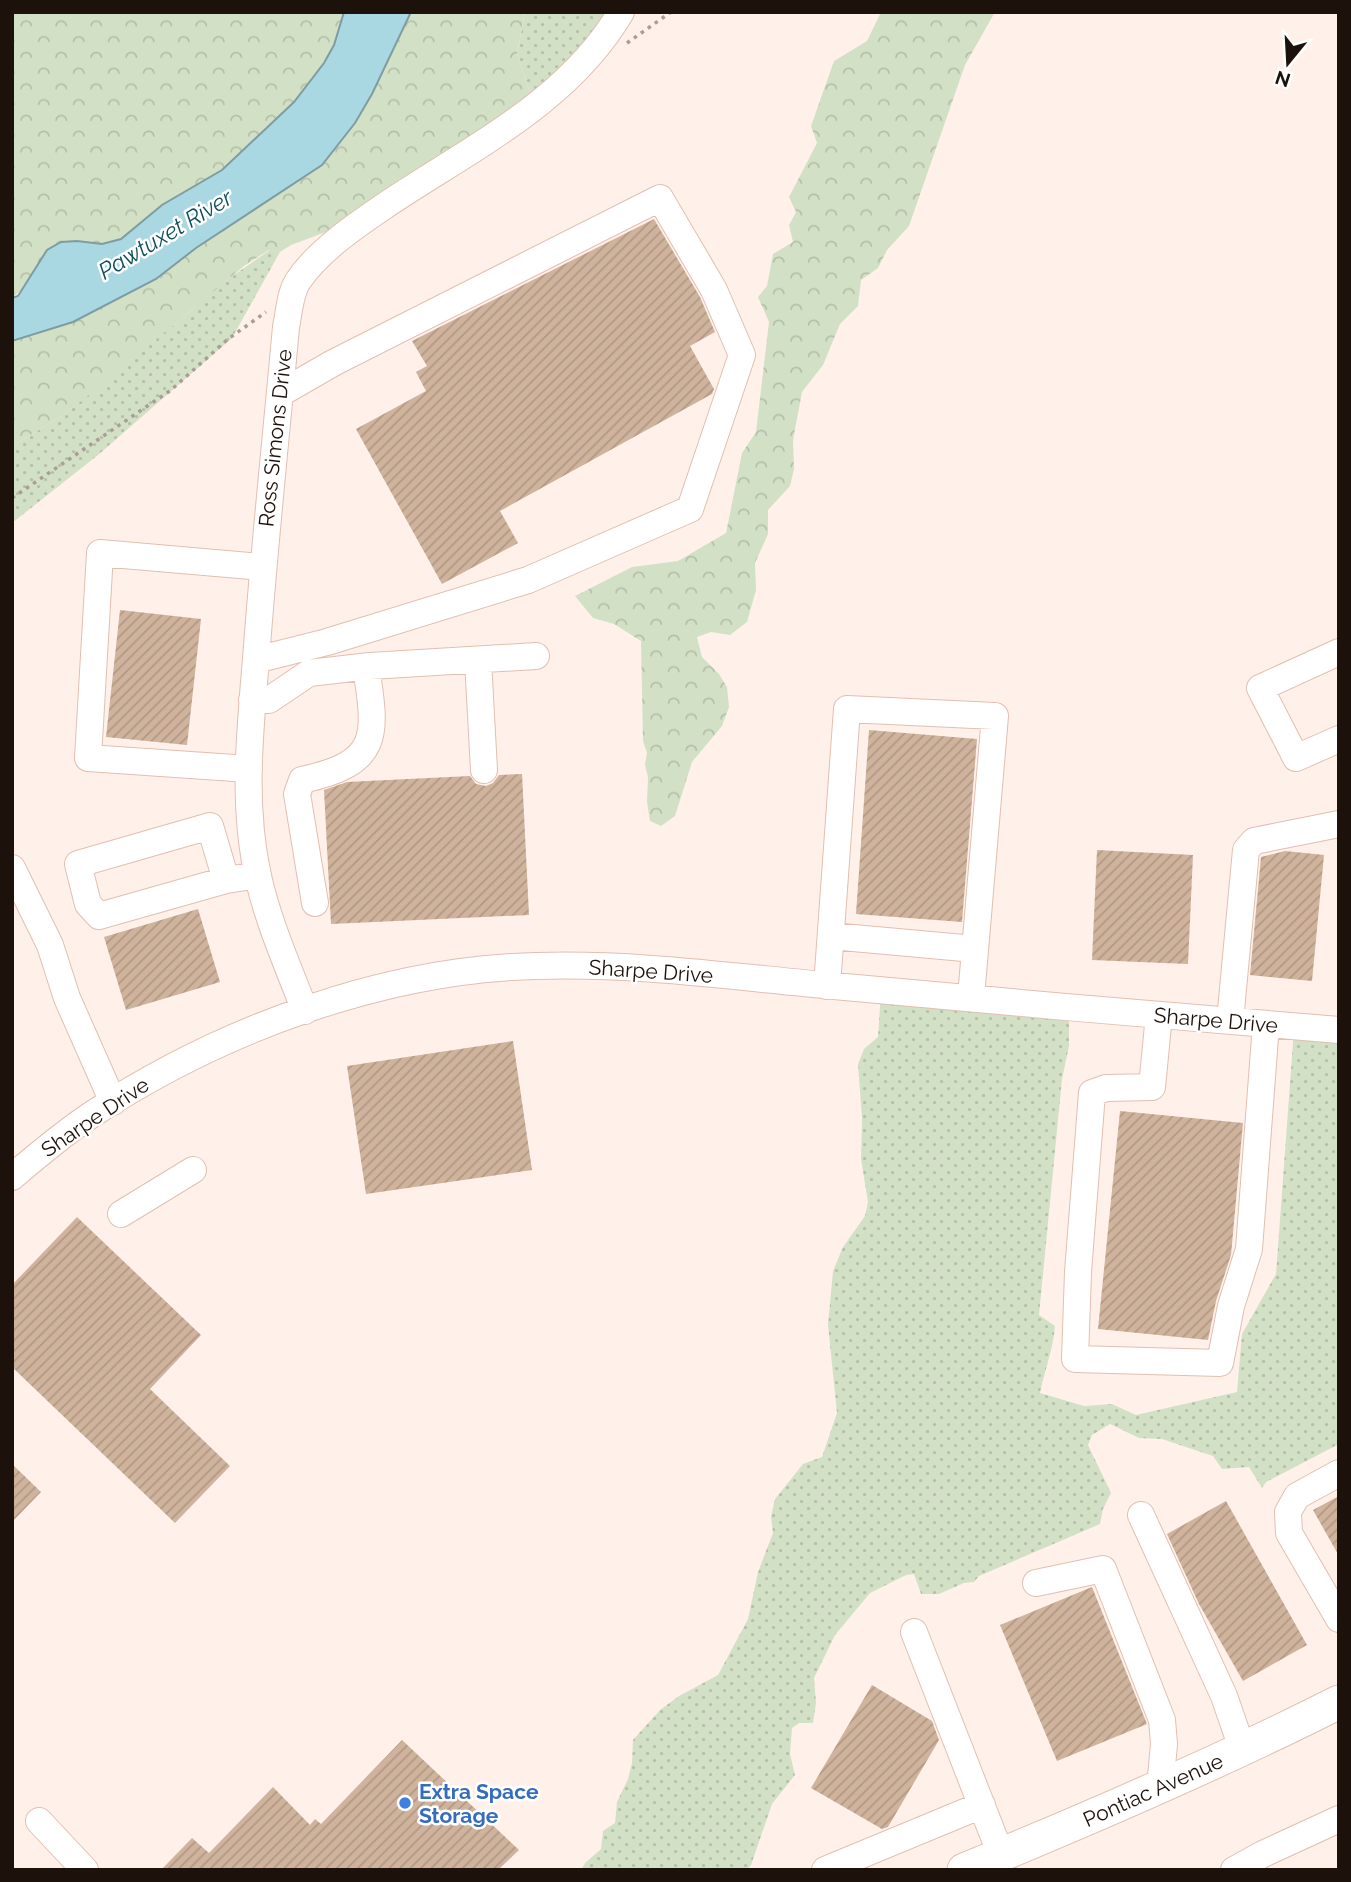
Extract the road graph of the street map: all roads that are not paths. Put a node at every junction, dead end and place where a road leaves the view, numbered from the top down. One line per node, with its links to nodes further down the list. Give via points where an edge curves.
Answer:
1 (621, 12): 2 (street, Ross Simons Drive, via 579,68 543,100 360,223 309,267 293,293)
2 (281, 393): 3 (street, Ross Simons Drive); 6 (street, via 660,198 714,290 742,355 690,509 528,580)
3 (262, 567): 6 (street, Ross Simons Drive); 11 (street, via 100,553 88,758)
4 (1339, 652): 10 (street, via 1260,688 1296,758)
5 (536, 656): 7 (street)
6 (256, 660): 9 (street, Ross Simons Drive)
7 (478, 660): 8 (street); 12 (street)
8 (366, 667): 9 (street, via 309,673 269,701); 17 (street, via 373,712 369,742 356,761 332,774 302,780 297,794)
9 (252, 700): 11 (street, Ross Simons Drive)
10 (1339, 739)
11 (249, 769): 15 (street, Ross Simons Drive)
12 (484, 770)
13 (1339, 824): 24 (street, via 1254,841 1246,850)
14 (12, 868): 27 (street, via 50,945 67,998)
15 (258, 875): 16 (street); 22 (street, Ross Simons Drive)
16 (226, 880): 16 (street, via 99,916 88,904 78,864 210,826)
17 (315, 903)
18 (831, 936): 19 (street); 19 (street, via 847,709 995,716); 20 (street)
19 (975, 949): 21 (street)
20 (827, 986): 21 (street, Sharpe Drive); 22 (street, Sharpe Drive, via 657,968 534,966 387,986)
21 (971, 998): 23 (street, Sharpe Drive)
22 (305, 1011): 27 (street, Sharpe Drive, via 224,1042)
23 (1159, 1015): 24 (street, Sharpe Drive); 25 (street, via 1152,1087 1106,1088 1091,1093 1075,1359 1220,1363 1249,1249)
24 (1230, 1021): 25 (street, Sharpe Drive)
25 (1266, 1024): 26 (street, Sharpe Drive)
26 (1339, 1030)
27 (113, 1102): 29 (street, Sharpe Drive)
28 (193, 1170): 30 (street)
29 (12, 1177)
30 (121, 1214)
31 (1339, 1474): 34 (street, via 1297,1496 1288,1512 1289,1533)
32 (1141, 1515): 37 (street, via 1224,1696)
33 (1036, 1583): 38 (street, via 1103,1569 1162,1720)
34 (1339, 1619)
35 (915, 1632): 39 (street)
36 (1339, 1702): 37 (main road, Pontiac Avenue)
37 (1242, 1751): 38 (main road, Pontiac Avenue)
38 (1160, 1788): 42 (main road, Pontiac Avenue)
39 (982, 1805): 42 (street); 44 (street)
40 (1339, 1819): 46 (street)
41 (39, 1821): 43 (street)
42 (1001, 1855): 45 (main road, Pontiac Avenue)
43 (85, 1870)
44 (825, 1870)
45 (964, 1870)
46 (1234, 1870)

